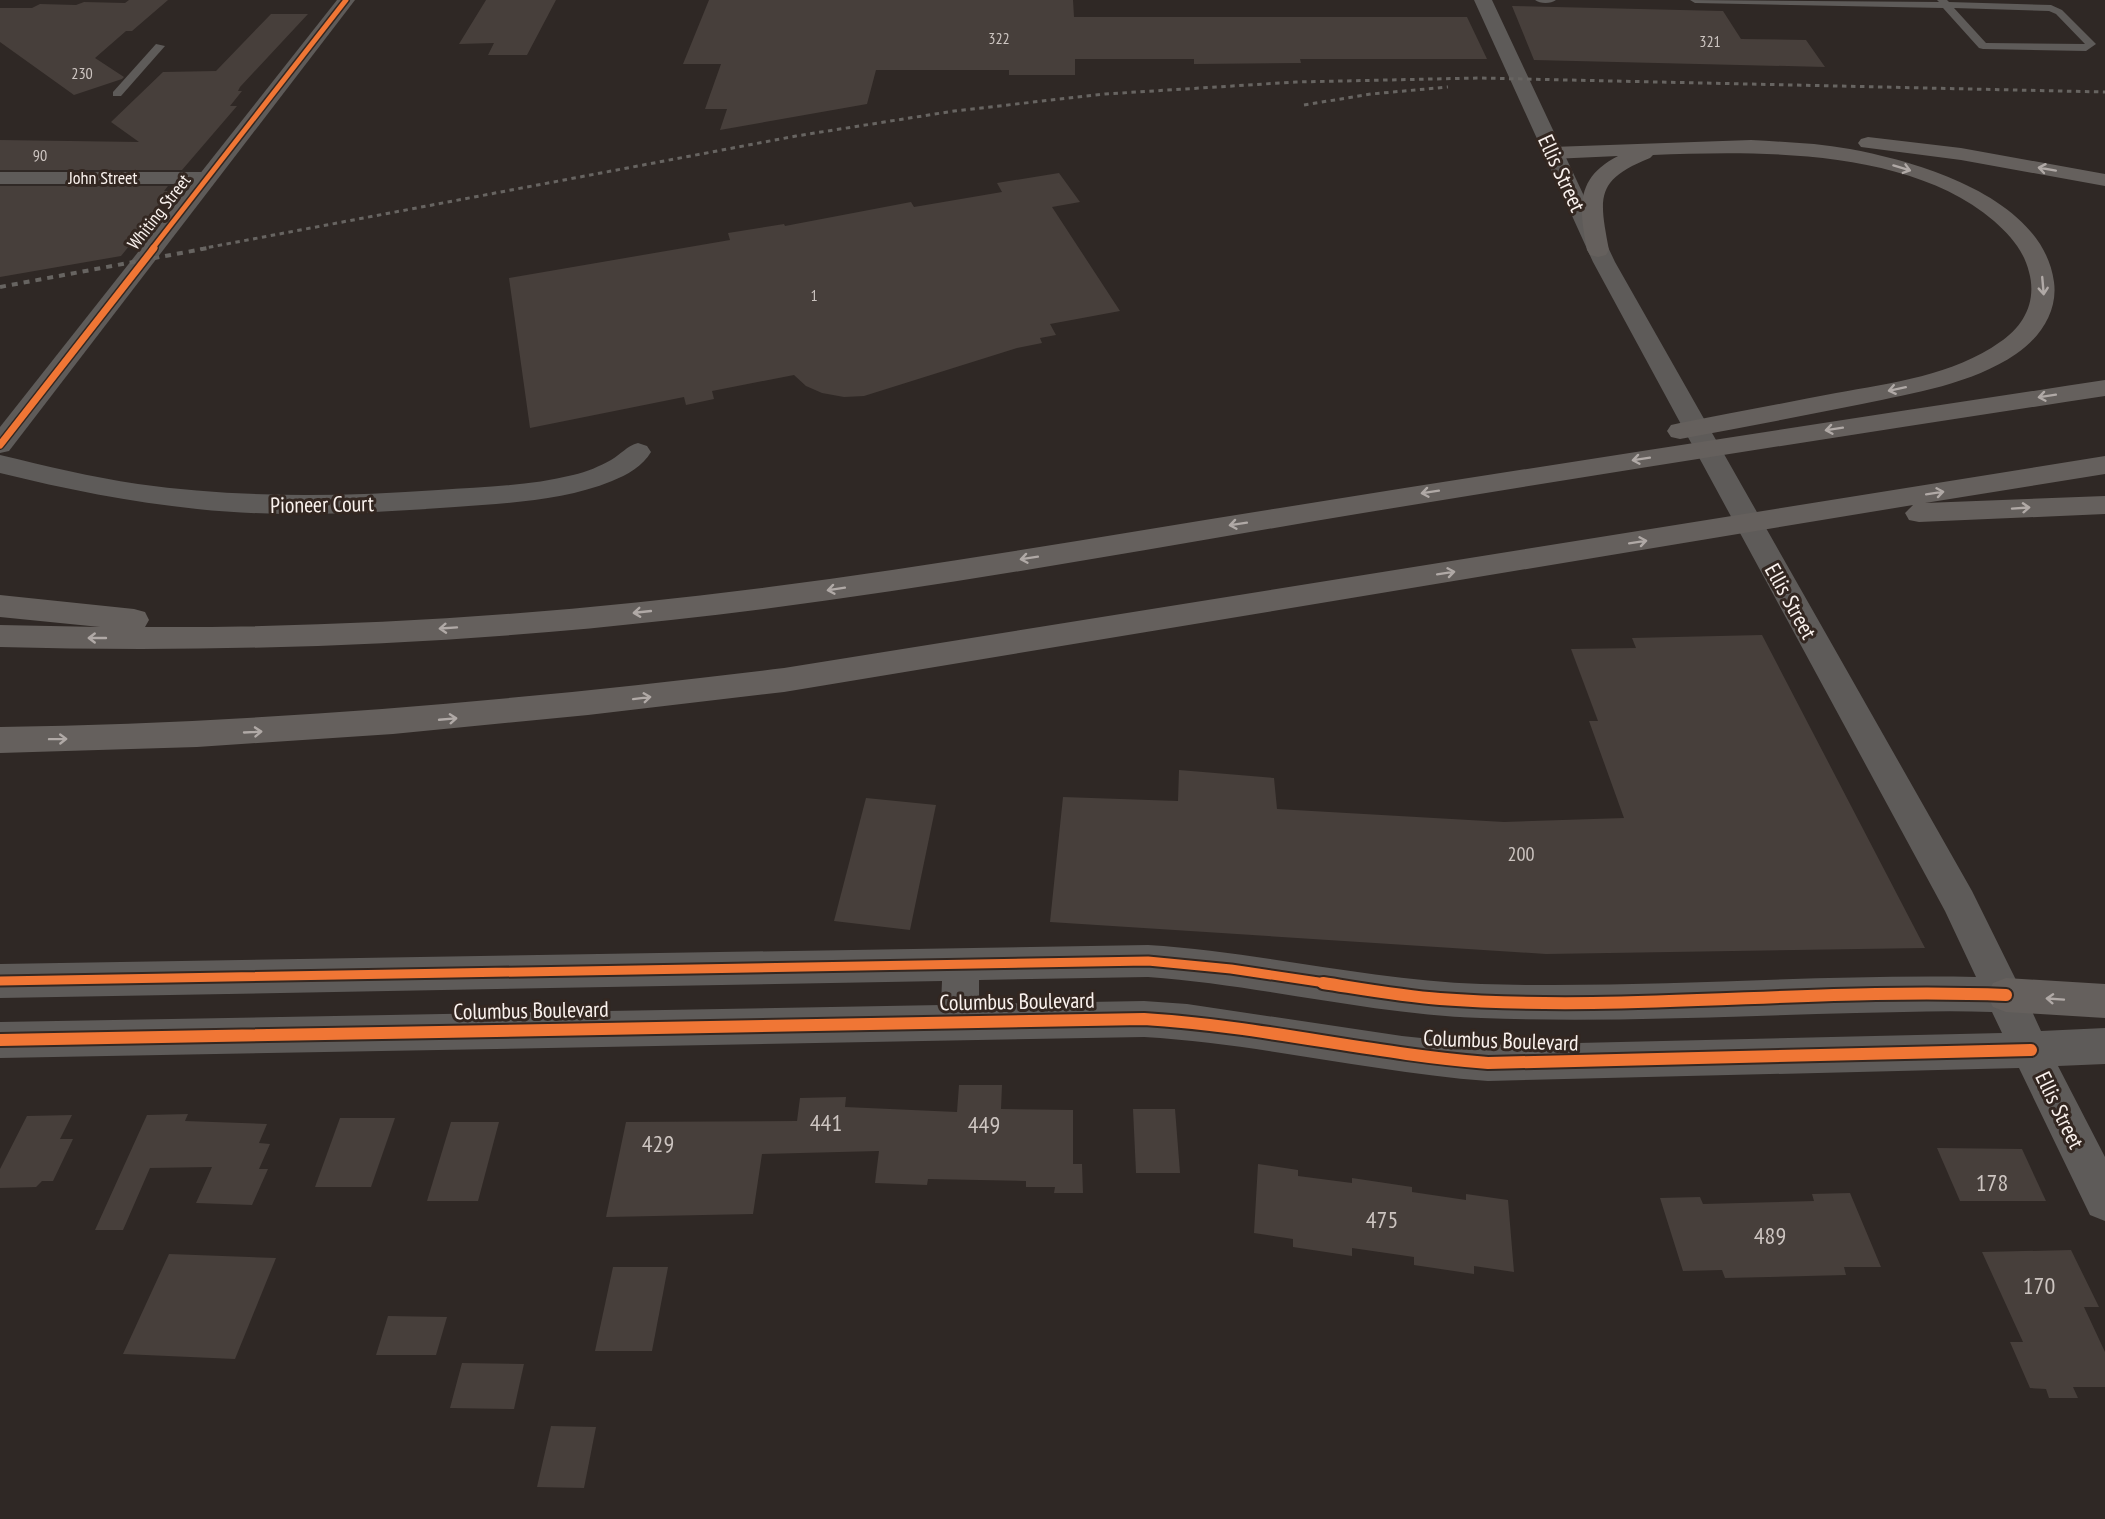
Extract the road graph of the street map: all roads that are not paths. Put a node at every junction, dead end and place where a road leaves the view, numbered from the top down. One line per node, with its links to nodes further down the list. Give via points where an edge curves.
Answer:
1 (346, 0): 13 (street, Whiting Street)
2 (1483, 0): 11 (street, Ellis Street)
3 (1540, 0): 4 (lane)
4 (1551, 0)
5 (1695, 0): 6 (lane)
6 (1944, 3): 6 (lane, via 1983,46 2086,48 2091,44 2060,12 2051,8)
7 (160, 46): 8 (lane)
8 (117, 94)
9 (1762, 146): 10 (highway); 14 (highway, one-way to 9, via 1897,145 1796,140); 21 (highway, one-way to 21, via 1884,162 1946,184 1992,208 2023,238 2039,264 2044,296 2033,325 1997,355 1941,378 1566,454)
10 (1663, 150): 11 (highway); 15 (highway, via 1622,162 1597,180 1592,201)
11 (1552, 153): 15 (street, Ellis Street)
12 (0, 178): 13 (street, John Street)
13 (206, 178): 17 (street, Whiting Street)
14 (2105, 180)
15 (1598, 250): 30 (street, Ellis Street, via 1948,881)
16 (2105, 388): 21 (highway, one-way to 21)
17 (0, 445)
18 (638, 452): 19 (street, Pioneer Court, via 602,475 550,488 333,505 262,505 160,496)
19 (0, 464)
20 (2105, 465): 23 (highway, one-way to 20)
21 (1488, 483): 26 (highway, one-way to 26, via 766,598 490,625)
22 (2105, 506): 23 (highway, one-way to 22)
23 (1815, 513): 27 (highway, one-way to 23, via 339,727 621,701 853,670)
24 (0, 606): 26 (highway, via 161,623)
25 (0, 636): 26 (highway, one-way to 25)
26 (239, 637)
27 (0, 740)
28 (961, 964): 29 (street, Columbus Boulevard); 30 (street, Columbus Boulevard, via 1193,963 1399,995 1482,1001 1941,993); 32 (street)
29 (0, 981)
30 (2006, 996): 31 (highway, one-way to 30); 35 (street, Ellis Street)
31 (2105, 1001)
32 (959, 1022): 33 (street, Columbus Boulevard); 35 (street, Columbus Boulevard, via 1190,1022 1411,1056 1488,1063)
33 (0, 1040)
34 (2105, 1046): 35 (street, Columbus Boulevard)
35 (2031, 1050): 36 (street, Ellis Street)
36 (2105, 1200)

